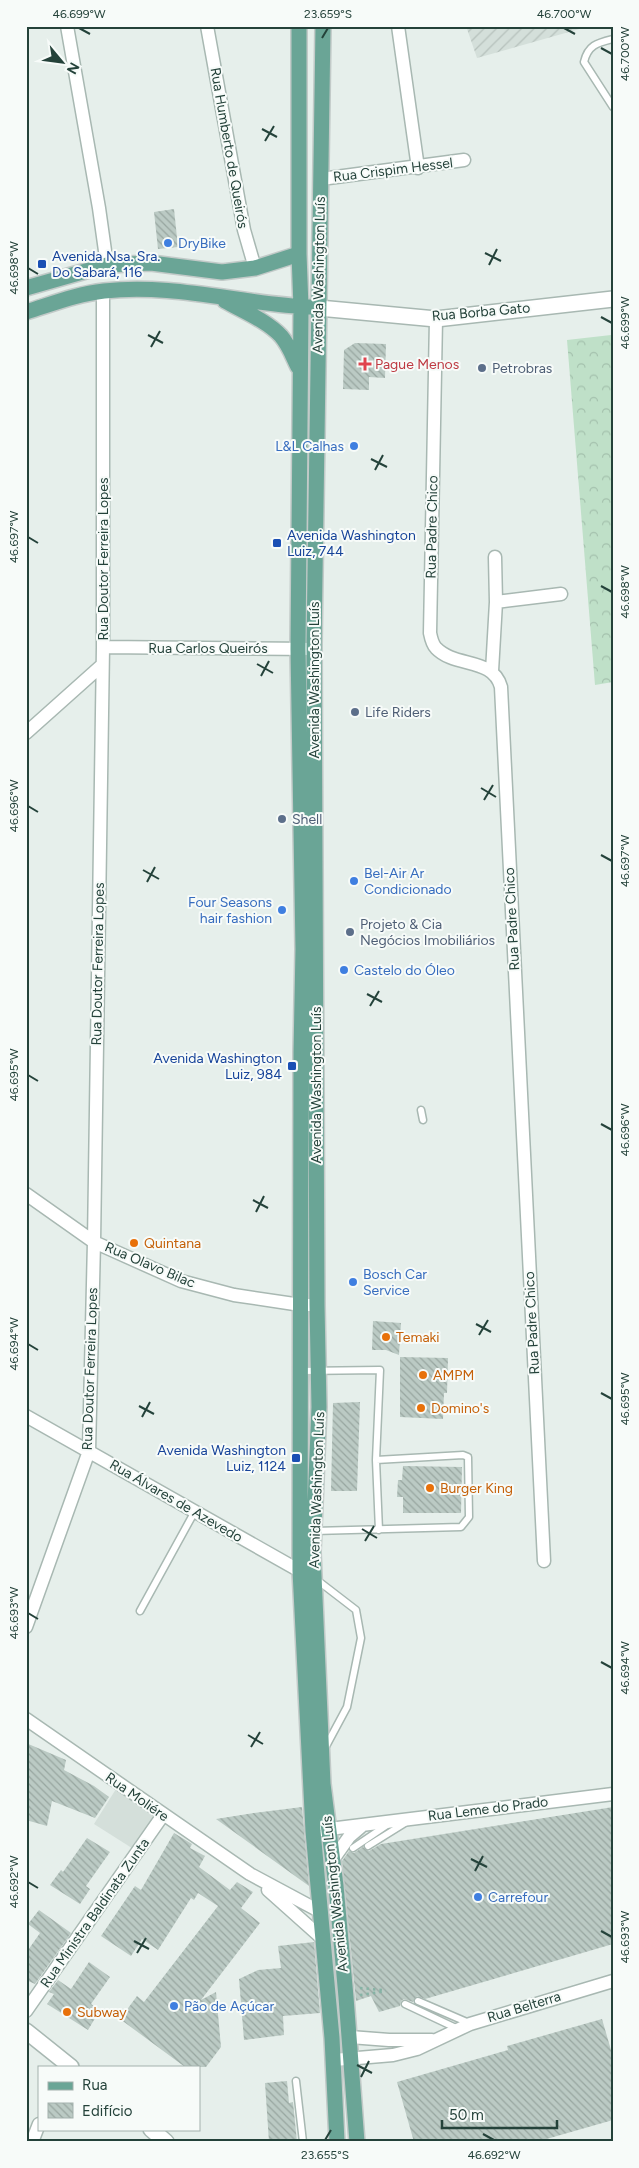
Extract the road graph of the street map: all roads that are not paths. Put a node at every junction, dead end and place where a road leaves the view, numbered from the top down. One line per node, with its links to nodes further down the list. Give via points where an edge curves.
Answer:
1 (67, 26): 12 (street)
2 (207, 26): 13 (street, Rua Humberto de Queirós, via 244,230)
3 (299, 26): 11 (main road, Avenida Washington Luís)
4 (323, 26): 10 (main road, Avenida Washington Luís)
5 (398, 26): 9 (street)
6 (613, 38): 7 (lane, via 590,47 584,62)
7 (613, 107)
8 (464, 160): 9 (street, Rua Crispim Hessel)
9 (418, 168): 10 (street, Rua Crispim Hessel)
10 (321, 179): 19 (main road, Avenida Washington Luís)
11 (299, 254): 13 (main road); 18 (main road, Avenida Washington Luís)
12 (107, 265): 13 (main road, via 151,263 222,272); 14 (main road)
13 (255, 268)
14 (26, 288)
15 (103, 291): 16 (main road, via 154,288); 20 (main road); 26 (street, Rua Doutor Ferreira Lopes)
16 (217, 296): 18 (main road); 22 (main road, via 280,335)
17 (613, 299): 21 (street, Rua Borba Gato)
18 (301, 307): 19 (main road); 22 (main road, Avenida Washington Luís)
19 (319, 308): 21 (street, Rua Borba Gato); 28 (main road, Avenida Washington Luís)
20 (26, 312)
21 (436, 319): 30 (street, Rua Padre Chico, via 430,633 434,647 446,655)
22 (300, 372): 27 (main road, Avenida Washington Luís)
23 (495, 557): 25 (street)
24 (560, 594): 25 (street)
25 (496, 602): 30 (street)
26 (103, 648): 27 (street, Rua Carlos Queirós); 29 (street, Rua Doutor Ferreira Lopes)
27 (298, 648): 28 (street, Rua Carlos Queirós); 36 (main road, Avenida Washington Luís, via 303,950)
28 (314, 649): 37 (main road, Avenida Washington Luís)
29 (101, 666): 31 (street); 35 (street, Rua Doutor Ferreira Lopes)
30 (492, 670): 46 (street, Rua Padre Chico, via 501,688)
31 (26, 733)
32 (422, 1110): 33 (lane)
33 (423, 1120)
34 (26, 1194): 35 (street, Rua Olavo Bilac)
35 (94, 1242): 36 (street, Rua Olavo Bilac, via 181,1281 234,1296); 41 (street, Rua Doutor Ferreira Lopes)
36 (301, 1305): 37 (street, Rua Olavo Bilac); 39 (main road, Avenida Washington Luís)
37 (317, 1305): 38 (main road, Avenida Washington Luís)
38 (318, 1370): 39 (lane); 42 (lane, via 380,1370); 45 (main road, Avenida Washington Luís, via 319,1407)
39 (301, 1371): 45 (main road, Avenida Washington Luís)
40 (26, 1416): 41 (street, Rua Álvares de Azevedo)
41 (89, 1451): 43 (street, Rua Álvares de Azevedo); 50 (street, Rua Doutor Ferreira Lopes)
42 (376, 1460): 44 (lane); 44 (lane, via 468,1457 469,1517 461,1527)
43 (194, 1511): 47 (street, Rua Álvares de Azevedo); 49 (lane)
44 (379, 1530): 45 (lane)
45 (307, 1531): 47 (main road, Avenida Washington Luís); 48 (main road, Avenida Washington Luís)
46 (544, 1561)
47 (300, 1571): 48 (street, Rua Álvares de Azevedo); 58 (main road, Avenida Washington Luís)
48 (314, 1579): 52 (main road, Avenida Washington Luís); 52 (lane, via 356,1610 362,1638 347,1708)
49 (140, 1611)
50 (26, 1627)
51 (26, 1719): 54 (street, Rua Moliére)
52 (322, 1753): 58 (main road, Avenida Washington Luís)
53 (613, 1794): 55 (street, Rua Leme do Prado)
54 (164, 1815): 62 (street, Rua Moliére); 68 (street, Rua Ministra Baldinata Zunta)
55 (412, 1818): 56 (street, Rua Leme do Prado); 59 (lane)
56 (394, 1820): 57 (street, Rua Leme do Prado); 60 (lane)
57 (363, 1825): 58 (street, Rua Leme do Prado); 61 (street)
58 (320, 1830): 61 (main road, Avenida Washington Luís); 63 (main road, Avenida Washington Luís)
59 (368, 1846)
60 (353, 1848)
61 (332, 1861): 71 (main road, Avenida Washington Luís)
62 (250, 1874): 63 (street, Rua Moliére); 64 (street, Rua Moliére)
63 (321, 1912): 64 (main road, Avenida Washington Luís)
64 (324, 1940): 74 (main road, Avenida Washington Luís)
65 (613, 1981): 69 (street, Rua Belterra)
66 (418, 2001): 69 (lane)
67 (405, 2004): 69 (lane)
68 (26, 2010)
69 (464, 2026): 72 (street, Rua Belterra)
70 (26, 2031): 75 (street)
71 (350, 2037): 72 (street, Rua Belterra); 73 (main road, Avenida Washington Luís)
72 (437, 2039): 73 (street, Rua Belterra, via 417,2049 393,2055)
73 (351, 2059): 74 (street, Rua Belterra); 83 (main road, Avenida Washington Luís)
74 (334, 2060): 82 (main road, Avenida Washington Luís)
75 (64, 2064)
76 (296, 2081): 81 (lane)
77 (38, 2127): 79 (street)
78 (151, 2130): 80 (street)
79 (32, 2142)
80 (166, 2142)
81 (303, 2142)
82 (338, 2142)
83 (357, 2142)

